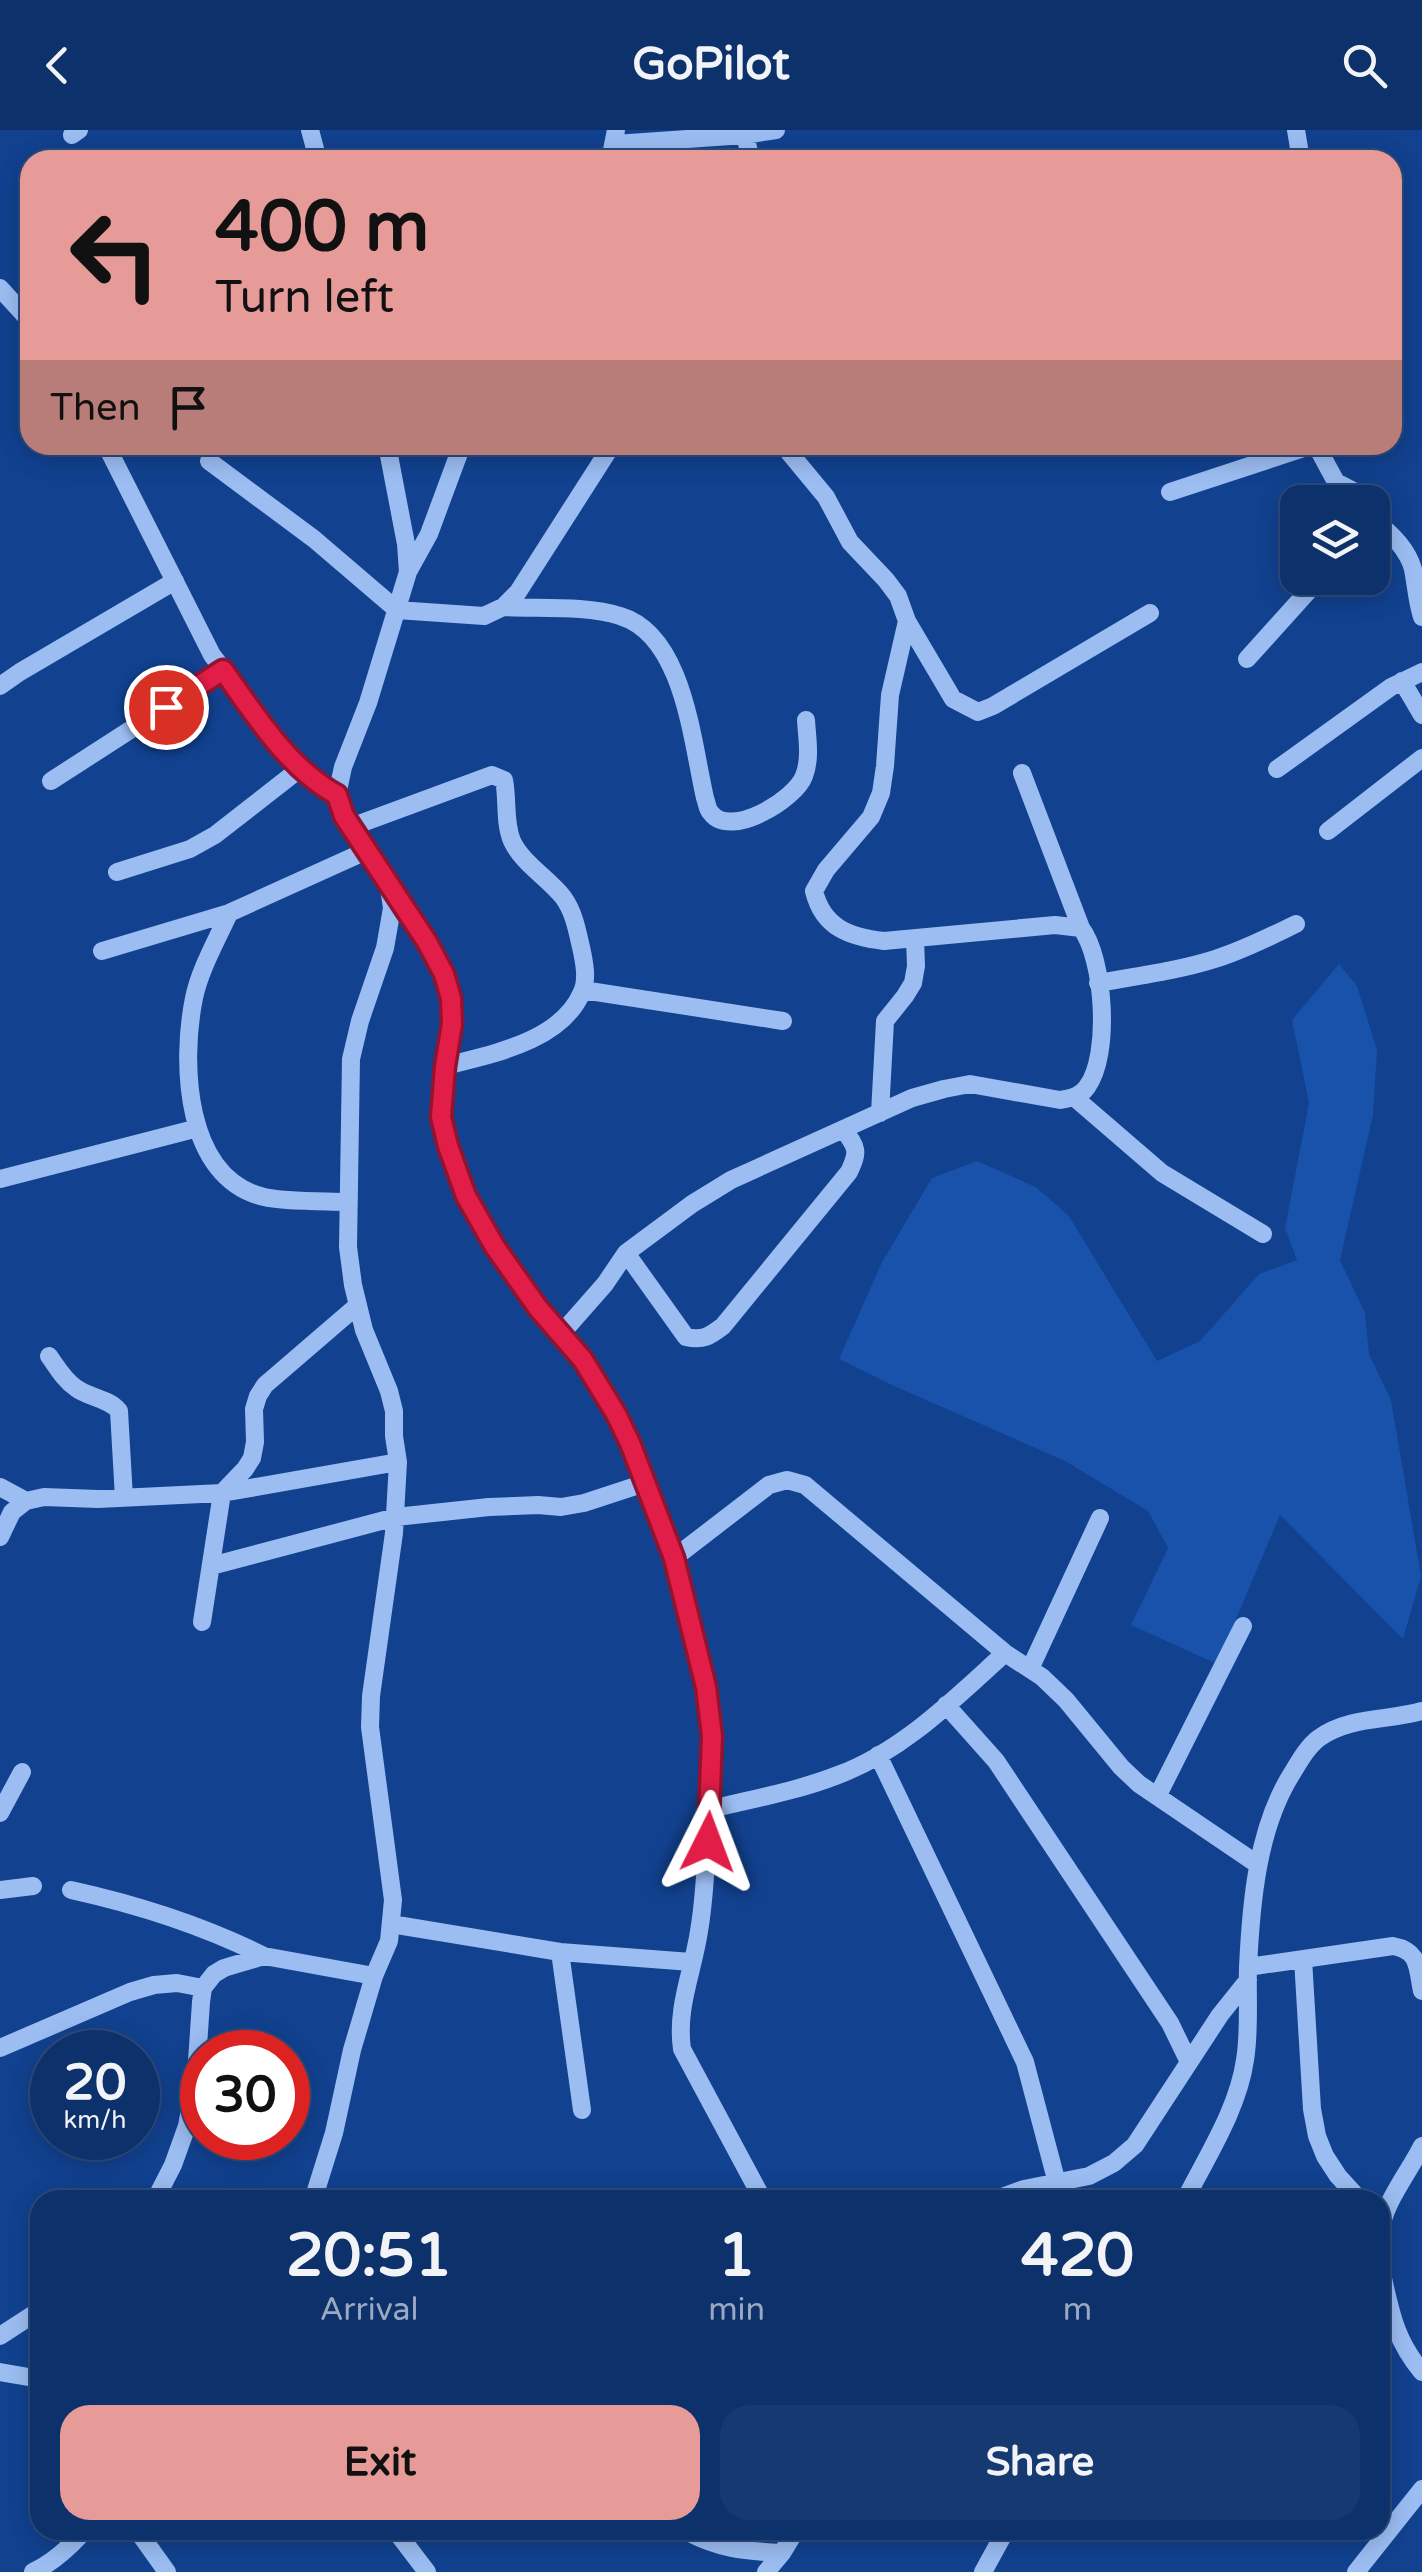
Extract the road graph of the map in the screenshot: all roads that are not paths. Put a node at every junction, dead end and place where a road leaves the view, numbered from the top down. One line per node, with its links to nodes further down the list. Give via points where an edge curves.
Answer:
1 (776, 130): 2 (street)
2 (745, 134): 3 (street); 4 (street)
3 (614, 145)
4 (749, 150)
5 (0, 288): 6 (street)
6 (20, 310)
7 (111, 455): 19 (street)
8 (389, 455): 18 (street)
9 (458, 455): 18 (street)
10 (606, 455): 21 (street)
11 (791, 455): 25 (street, via 826,497 850,542 898,596)
12 (1283, 455): 16 (street)
13 (1320, 455): 15 (street)
14 (209, 461): 22 (street)
15 (1342, 485)
16 (1170, 492)
17 (1390, 534): 24 (street, via 1407,556)
18 (408, 572): 22 (street)
19 (175, 581): 27 (street); 30 (street)
20 (1305, 595): 26 (street)
21 (504, 607): 22 (street, via 484,616); 32 (street, via 601,611 638,623 656,639 679,684 705,798 718,819 761,814 796,790 805,775)
22 (397, 610): 38 (street)
23 (1150, 613): 25 (street, via 978,712 953,698)
24 (1422, 617)
25 (906, 621): 47 (street, via 890,695 881,793 814,891 836,927 859,938)
26 (1247, 659)
27 (223, 670): 34 (street); 37 (street)
28 (1422, 672): 29 (street)
29 (1402, 681): 31 (street); 35 (street)
30 (0, 686)
31 (1422, 715)
32 (806, 720)
33 (1422, 758): 40 (street)
34 (301, 768): 38 (street); 42 (street, via 215,836)
35 (1277, 769)
36 (1022, 774): 46 (street)
37 (51, 781)
38 (337, 795): 39 (street)
39 (351, 827): 41 (street); 50 (street, via 480,779 504,780 512,841 572,912 585,965)
40 (1328, 830)
41 (366, 851): 43 (street); 44 (street)
42 (117, 872)
43 (389, 888): 52 (street, via 444,974 452,1024); 58 (street, via 385,948 351,1059)
44 (228, 913): 48 (street); 55 (street, via 191,1016 190,1083)
45 (1296, 924): 49 (street, via 1215,960)
46 (1081, 928): 47 (street); 49 (street)
47 (915, 940): 54 (street, via 912,983 885,1020)
48 (102, 951)
49 (1098, 983): 53 (street, via 1102,1024 1095,1070)
50 (583, 990): 51 (street); 52 (street, via 556,1024 526,1043)
51 (783, 1020)
52 (445, 1066): 62 (street, via 441,1117 466,1196 495,1247)
53 (1075, 1098): 54 (street, via 970,1084); 59 (street, via 1162,1173)
54 (880, 1113): 56 (street)
55 (198, 1128): 57 (street); 58 (street, via 214,1164 263,1197)
56 (844, 1130): 60 (street, via 730,1180); 60 (street, via 856,1146 848,1172 710,1335 686,1337)
57 (0, 1179)
58 (348, 1202): 61 (street)
59 (1262, 1234)
60 (626, 1253): 62 (street)
61 (358, 1305): 64 (street, via 389,1390); 67 (street, via 265,1385 254,1409 252,1458)
62 (561, 1334): 65 (street, via 616,1414)
63 (50, 1356): 68 (street, via 79,1391 119,1411)
64 (398, 1462): 67 (street); 70 (street)
65 (646, 1483): 70 (street, via 572,1505); 73 (street)
66 (0, 1487): 69 (street)
67 (222, 1494): 68 (street); 74 (street)
68 (124, 1498): 69 (street)
69 (26, 1500): 72 (street)
70 (396, 1518): 74 (street); 90 (street, via 370,1727)
71 (1100, 1518): 78 (street)
72 (0, 1537)
73 (674, 1558): 77 (street, via 769,1484 805,1485); 84 (street, via 706,1687)
74 (211, 1566): 75 (street)
75 (202, 1622)
76 (1244, 1626): 83 (street)
77 (1006, 1652): 78 (street); 79 (street)
78 (1030, 1669): 83 (street, via 1066,1700 1121,1767)
79 (946, 1706): 81 (street); 100 (street, via 996,1761 1170,2023)
80 (1422, 1711): 86 (street, via 1370,1718 1318,1739 1282,1789)
81 (878, 1755): 84 (street, via 796,1789); 103 (street, via 1026,2062)
82 (22, 1772): 85 (street)
83 (1158, 1795): 86 (street)
84 (710, 1809): 94 (street, via 703,1908)
85 (0, 1814)
86 (1257, 1864): 95 (street)
87 (33, 1886): 88 (street)
88 (0, 1890)
89 (71, 1890): 92 (street, via 201,1926)
90 (391, 1924): 91 (street); 96 (street)
91 (560, 1952): 94 (street); 101 (street)
92 (264, 1956): 96 (street); 97 (street, via 224,1968)
93 (1303, 1959): 95 (street); 98 (street, via 1405,1948 1414,1956); 109 (street, via 1317,2136)
94 (691, 1962): 106 (street, via 680,2008 682,2050)
95 (1248, 1974): 100 (street); 108 (street, via 1246,2058 1238,2093)
96 (374, 1976): 105 (street)
97 (204, 1988): 99 (street, via 177,1983 130,1992); 104 (street, via 192,2106)
98 (1422, 1991)
99 (0, 2048)
100 (1188, 2062): 103 (street, via 1135,2146)
101 (582, 2110)
102 (1422, 2146): 110 (street)
103 (1062, 2188): 107 (street)
104 (161, 2190)
105 (317, 2190)
106 (758, 2190)
107 (1021, 2190)
108 (1190, 2190)
109 (1351, 2190)
110 (1390, 2205)
111 (1390, 2305): 115 (street, via 1398,2337)
112 (30, 2316): 113 (street)
113 (0, 2336)
114 (0, 2372): 116 (street)
115 (1422, 2372)
116 (30, 2377)
117 (1422, 2488): 118 (street)
118 (1390, 2529)
119 (76, 2540): 127 (street)
120 (144, 2540): 128 (street)
121 (403, 2540): 129 (street)
122 (702, 2540): 126 (street)
123 (790, 2540): 126 (street)
124 (1001, 2540): 131 (street)
125 (1381, 2540): 132 (street)
126 (782, 2554): 130 (street)
127 (33, 2572)
128 (168, 2572)
129 (427, 2572)
130 (766, 2572)
131 (983, 2572)
132 (1356, 2572)

